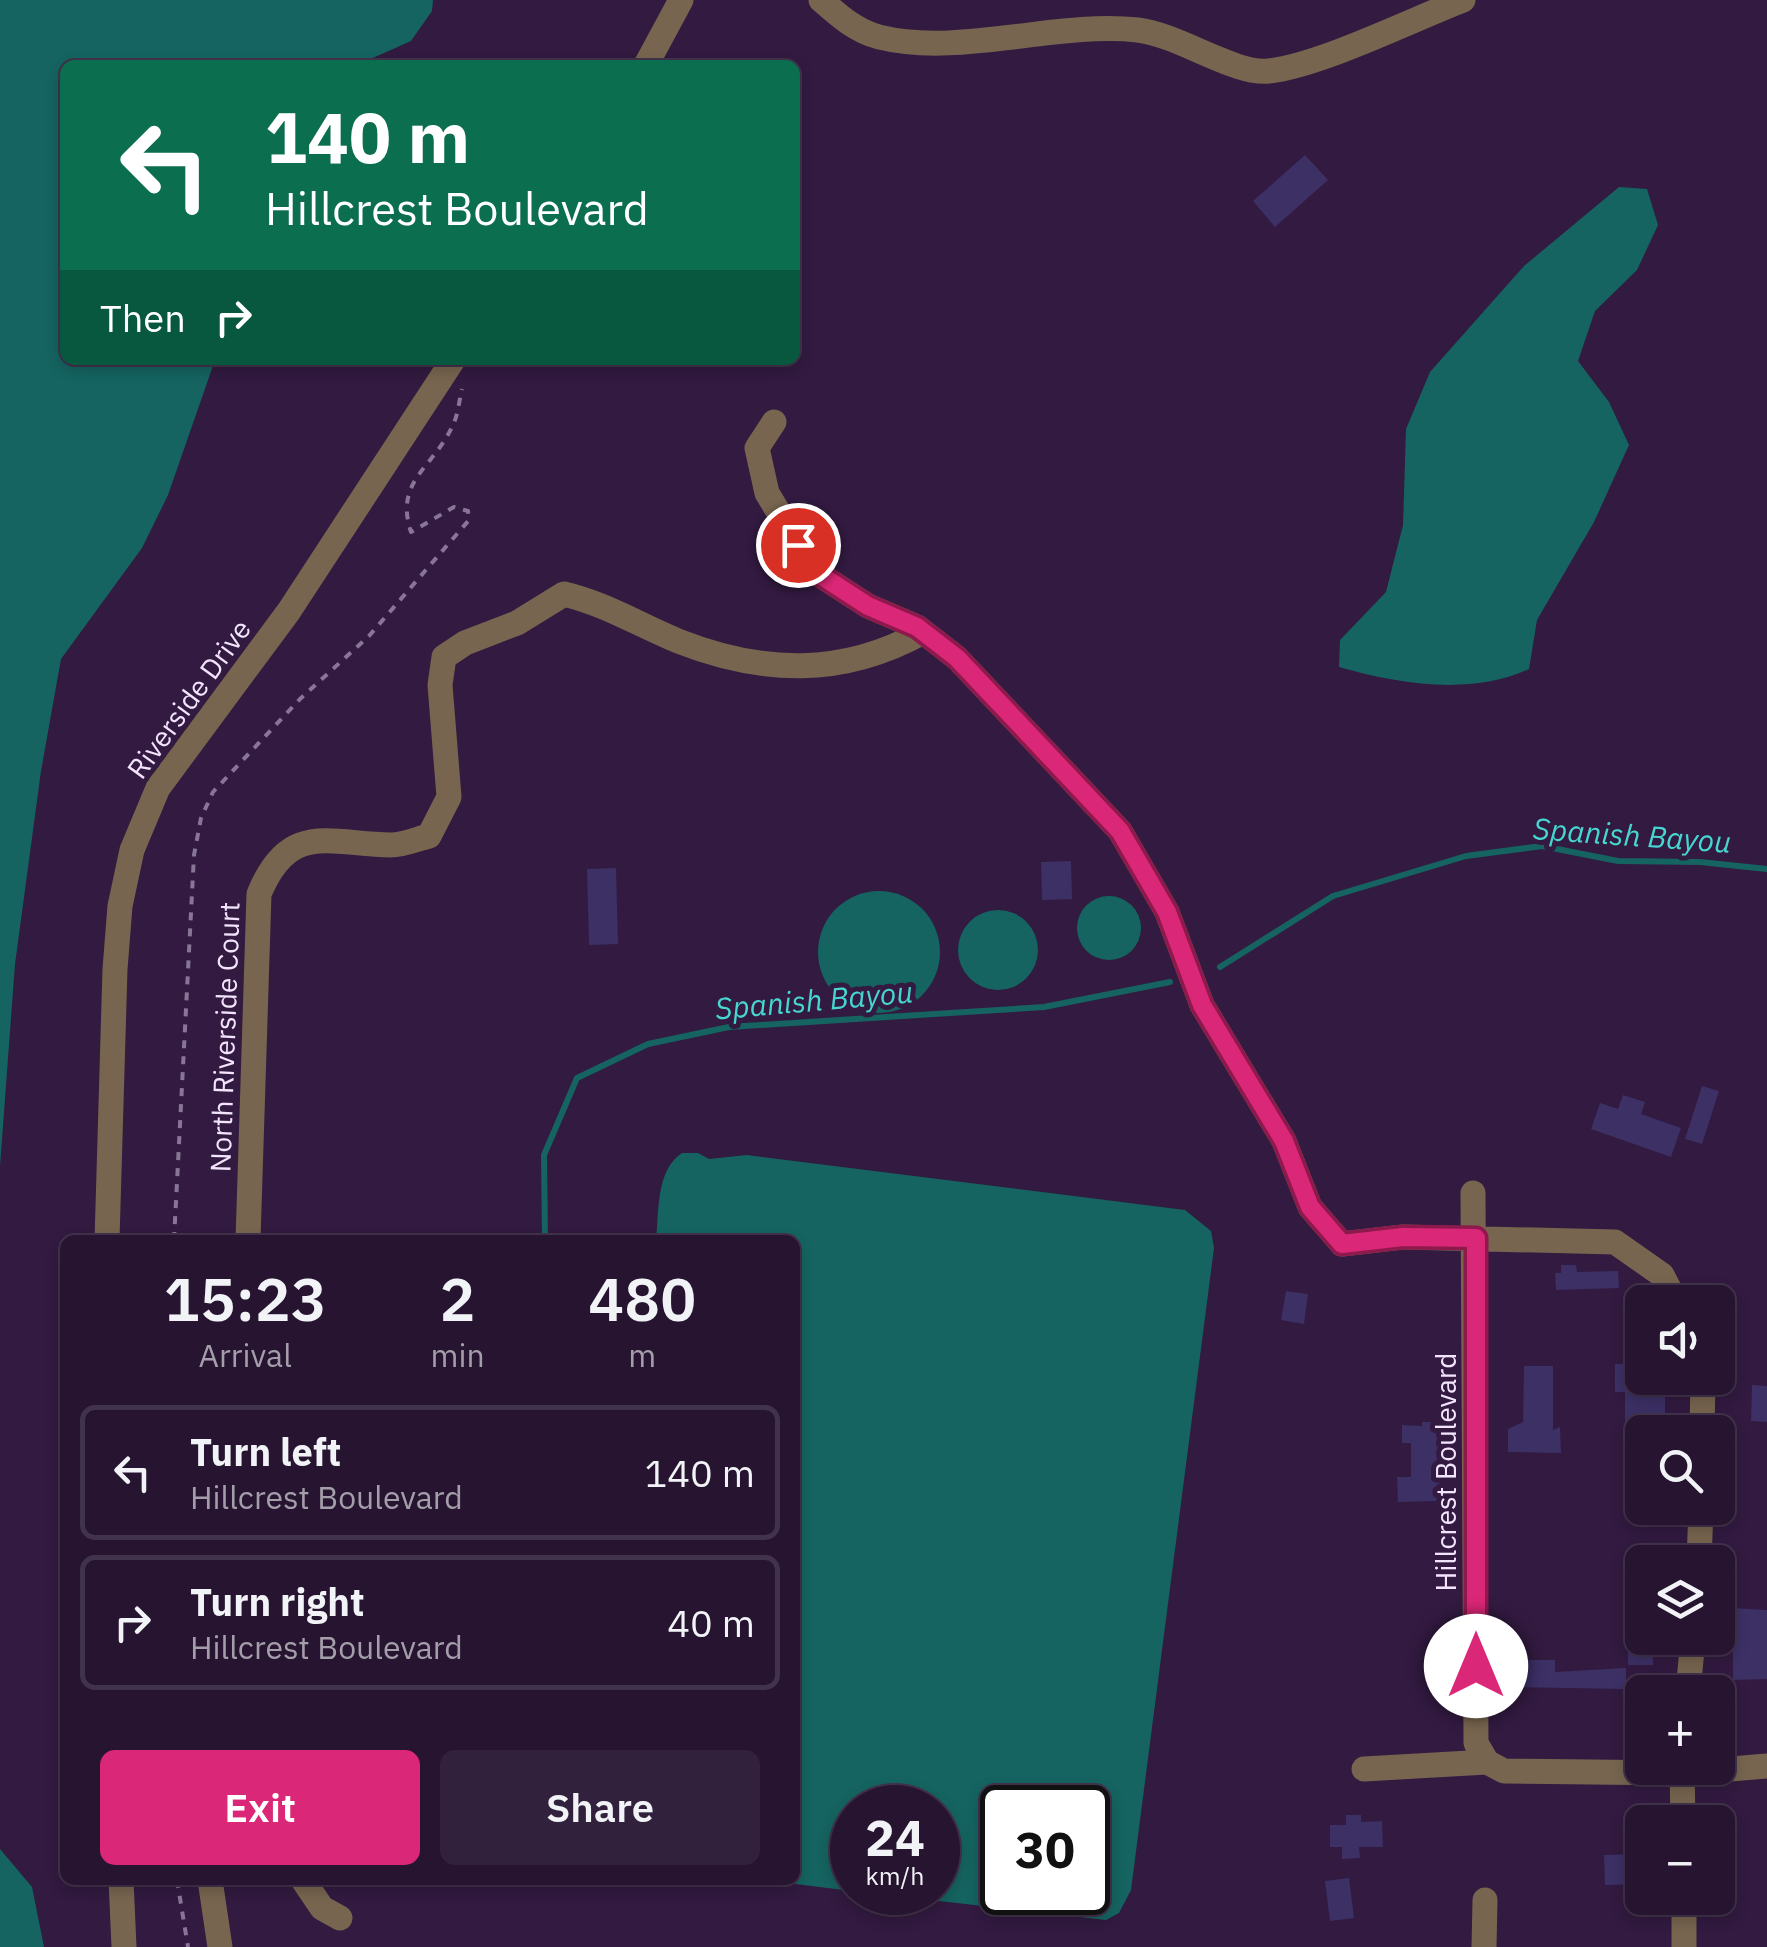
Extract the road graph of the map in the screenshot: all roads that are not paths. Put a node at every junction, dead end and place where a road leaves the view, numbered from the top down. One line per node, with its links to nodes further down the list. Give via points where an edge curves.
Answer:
1 (681, 0): 4 (street)
2 (821, 0): 3 (street, via 880,37 981,40 1134,30 1267,72)
3 (1463, 0)
4 (649, 60)
5 (459, 368): 9 (street, Riverside Drive, via 184,748 132,850 120,906)
6 (774, 422): 7 (street, via 757,448 768,493 814,571)
7 (923, 632): 10 (street, North Riverside Court, via 836,664 777,668 680,641 600,603 564,594 444,657 440,686 449,797 429,836 395,845 321,838 294,846 270,868 259,894); 11 (street, via 957,658 1120,831 1167,912 1202,1005 1284,1141 1310,1207 1342,1244)
8 (1473, 1194): 11 (street, Hillcrest Boulevard)
9 (107, 1235)
10 (248, 1235)
11 (1476, 1238): 12 (street, via 1615,1242); 13 (street, Hillcrest Boulevard, via 1476,1744)
12 (1667, 1285)
13 (1487, 1762): 16 (street); 17 (street, via 1504,1771)
14 (1767, 1766): 15 (street)
15 (1735, 1768)
16 (1364, 1769)
17 (1625, 1770)
18 (121, 1885): 24 (street)
19 (211, 1885): 25 (street)
20 (306, 1885): 23 (street, via 322,1908)
21 (1484, 1900): 26 (street)
22 (1684, 1915): 27 (street)
23 (340, 1918)
24 (124, 1947)
25 (220, 1947)
26 (1484, 1947)
27 (1684, 1947)

